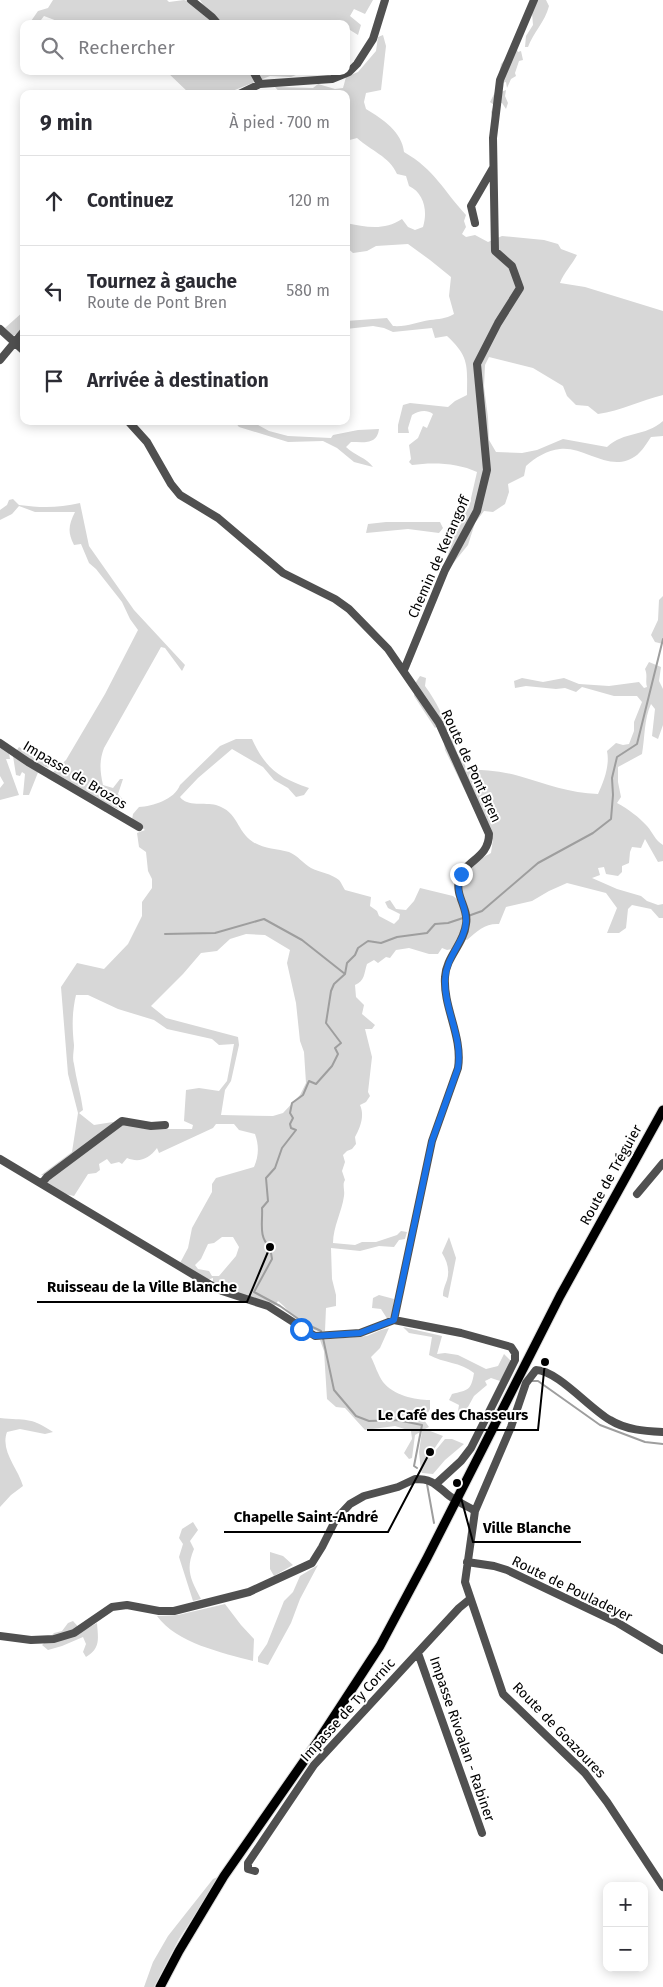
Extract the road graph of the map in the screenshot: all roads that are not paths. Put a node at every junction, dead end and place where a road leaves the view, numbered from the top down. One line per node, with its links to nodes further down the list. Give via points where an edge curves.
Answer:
1 (191, 0): 4 (street)
2 (385, 0): 5 (street, via 373,39)
3 (534, 0): 10 (street, Chemin de Kerangoff, via 500,80)
4 (215, 20)
5 (350, 71)
6 (255, 75): 8 (street)
7 (342, 75): 8 (street, via 332,79)
8 (260, 84): 9 (street)
9 (248, 90)
10 (494, 166): 11 (street, via 472,206); 18 (street, Chemin de Kerangoff, via 495,251 512,266 520,288 477,364 486,470 477,511 444,570)
11 (475, 223)
12 (0, 329): 14 (street)
13 (20, 336): 14 (street)
14 (15, 342): 15 (street); 16 (street)
15 (20, 347)
16 (0, 360)
17 (132, 425): 18 (street, Route de Pont Bren, via 147,442 176,492 218,518 283,573 349,610)
18 (404, 670): 27 (street, Route de Pont Bren, via 439,723 490,834 486,850 465,869 459,880 466,925 447,965 445,985 460,1056 432,1141)
19 (0, 743): 20 (street, Impasse de Brozos)
20 (139, 827)
21 (663, 1110): 29 (main road, Route de Tréguier)
22 (165, 1125): 25 (street, via 122,1121)
23 (0, 1159): 25 (street)
24 (663, 1163): 26 (street)
25 (42, 1183): 27 (street, via 209,1284 273,1308 312,1335 360,1333)
26 (637, 1194)
27 (394, 1320): 30 (street, via 505,1344 514,1350 516,1356 512,1368)
28 (663, 1432): 33 (street, Route de Goazoures, via 625,1427 609,1420 565,1385 536,1370 526,1383)
29 (487, 1439): 30 (street); 32 (main road, Route de Tréguier)
30 (468, 1452): 31 (street)
31 (437, 1483): 32 (street); 36 (street, via 412,1480 356,1500 336,1519 312,1563 249,1592 174,1611 127,1605 112,1607 74,1633 54,1639)
32 (456, 1499): 33 (street); 42 (main road, Route de Tréguier, via 380,1646 215,1891)
33 (475, 1511): 34 (street, Route de Goazoures)
34 (467, 1562): 35 (street, Route de Goazoures, via 464,1577); 37 (street, Route de Pouladeyer, via 507,1570 618,1624)
35 (470, 1599): 38 (street, Impasse de Ty Cornic); 41 (street, Route de Goazoures, via 503,1694 585,1773)
36 (0, 1636)
37 (663, 1650)
38 (418, 1653): 39 (street, Impasse Rivoalan - Rabiner); 40 (street, Impasse de Ty Cornic, via 314,1765 253,1854 248,1869)
39 (482, 1833)
40 (255, 1870)
41 (663, 1887)
42 (160, 1987)

